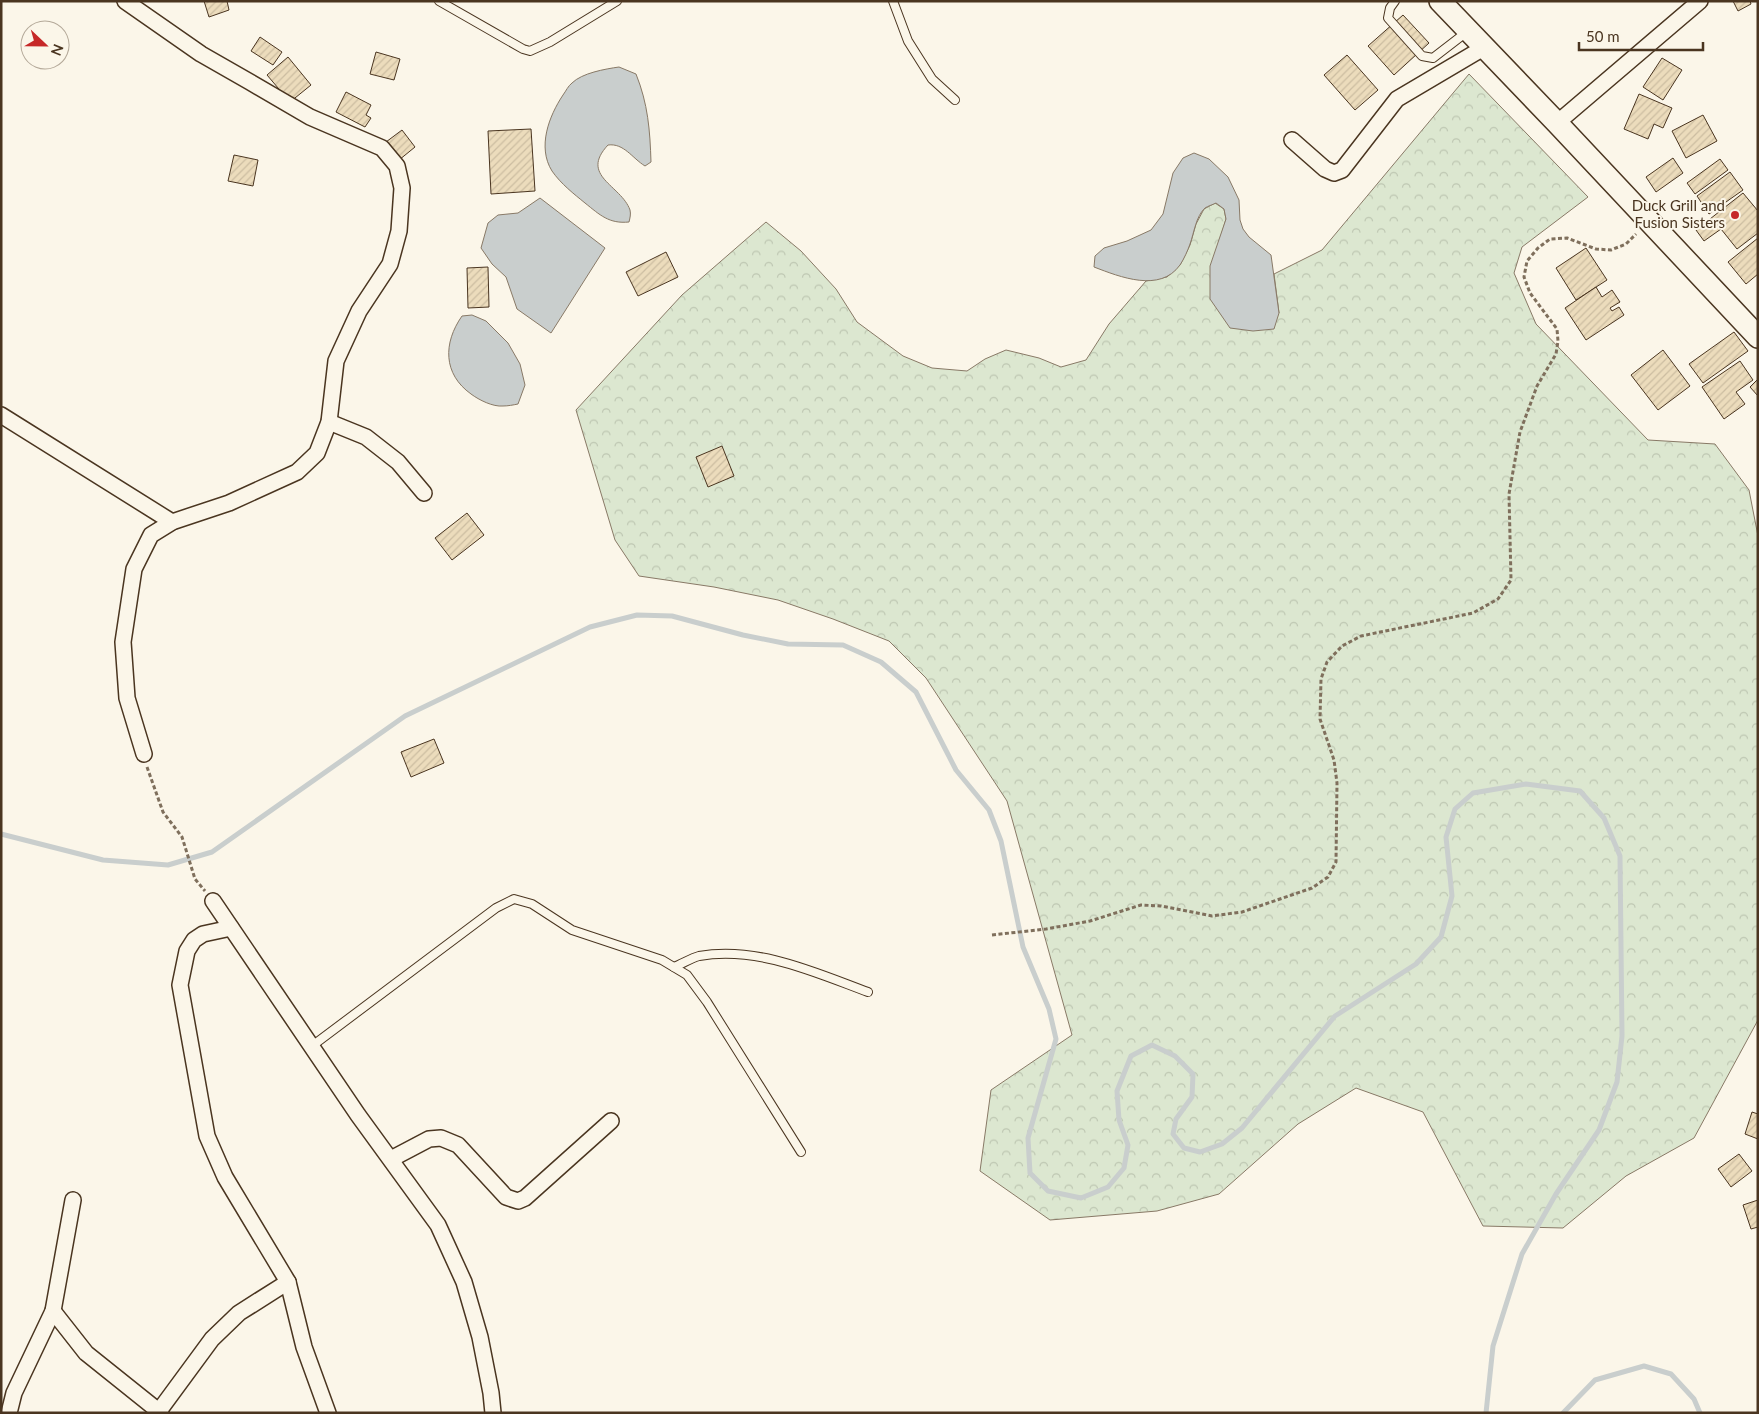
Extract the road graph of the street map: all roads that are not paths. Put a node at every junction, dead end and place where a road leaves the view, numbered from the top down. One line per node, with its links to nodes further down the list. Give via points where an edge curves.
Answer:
1 (125, 1): 15 (street, via 201,54 310,117 382,148 397,166 402,188 399,231 390,264 359,311 336,361)
2 (439, 1): 3 (lane, via 530,51)
3 (617, 1)
4 (893, 1): 10 (lane, via 908,41 932,79)
5 (1395, 1): 8 (lane, via 1388,18 1422,56 1433,58)
6 (1440, 1): 8 (main road)
7 (1700, 1): 11 (street)
8 (1469, 30): 9 (main road)
9 (1485, 48): 11 (main road); 12 (street, via 1397,99 1342,170 1334,173 1325,169)
10 (955, 100)
11 (1557, 123): 13 (main road)
12 (1292, 140)
13 (1758, 338)
14 (1, 415): 17 (street)
15 (329, 422): 16 (street, via 366,437 398,462); 17 (street, via 317,453 297,472 229,503)
16 (424, 494)
17 (172, 522): 18 (street, via 151,536 134,569 122,642 127,698)
18 (144, 754)
19 (213, 901): 20 (street)
20 (231, 928): 23 (street); 28 (street, via 203,934 194,940 187,951 180,984 207,1136 225,1177)
21 (674, 967): 22 (lane, via 698,956 740,953 789,963); 23 (lane, via 572,930 532,904 514,900 496,908); 25 (lane, via 687,975 708,1002)
22 (868, 992)
23 (312, 1046): 26 (street)
24 (611, 1121): 26 (street, via 518,1201 506,1197 458,1145 441,1138 429,1139)
25 (801, 1152)
26 (390, 1160): 33 (street, via 438,1225 464,1282 480,1337)
27 (73, 1200): 29 (street)
28 (288, 1282): 31 (street, via 239,1313 212,1339); 32 (street, via 304,1346)
29 (53, 1311): 30 (street, via 14,1393); 31 (street, via 86,1353)
30 (9, 1412)
31 (160, 1412)
32 (328, 1413)
33 (493, 1413)

